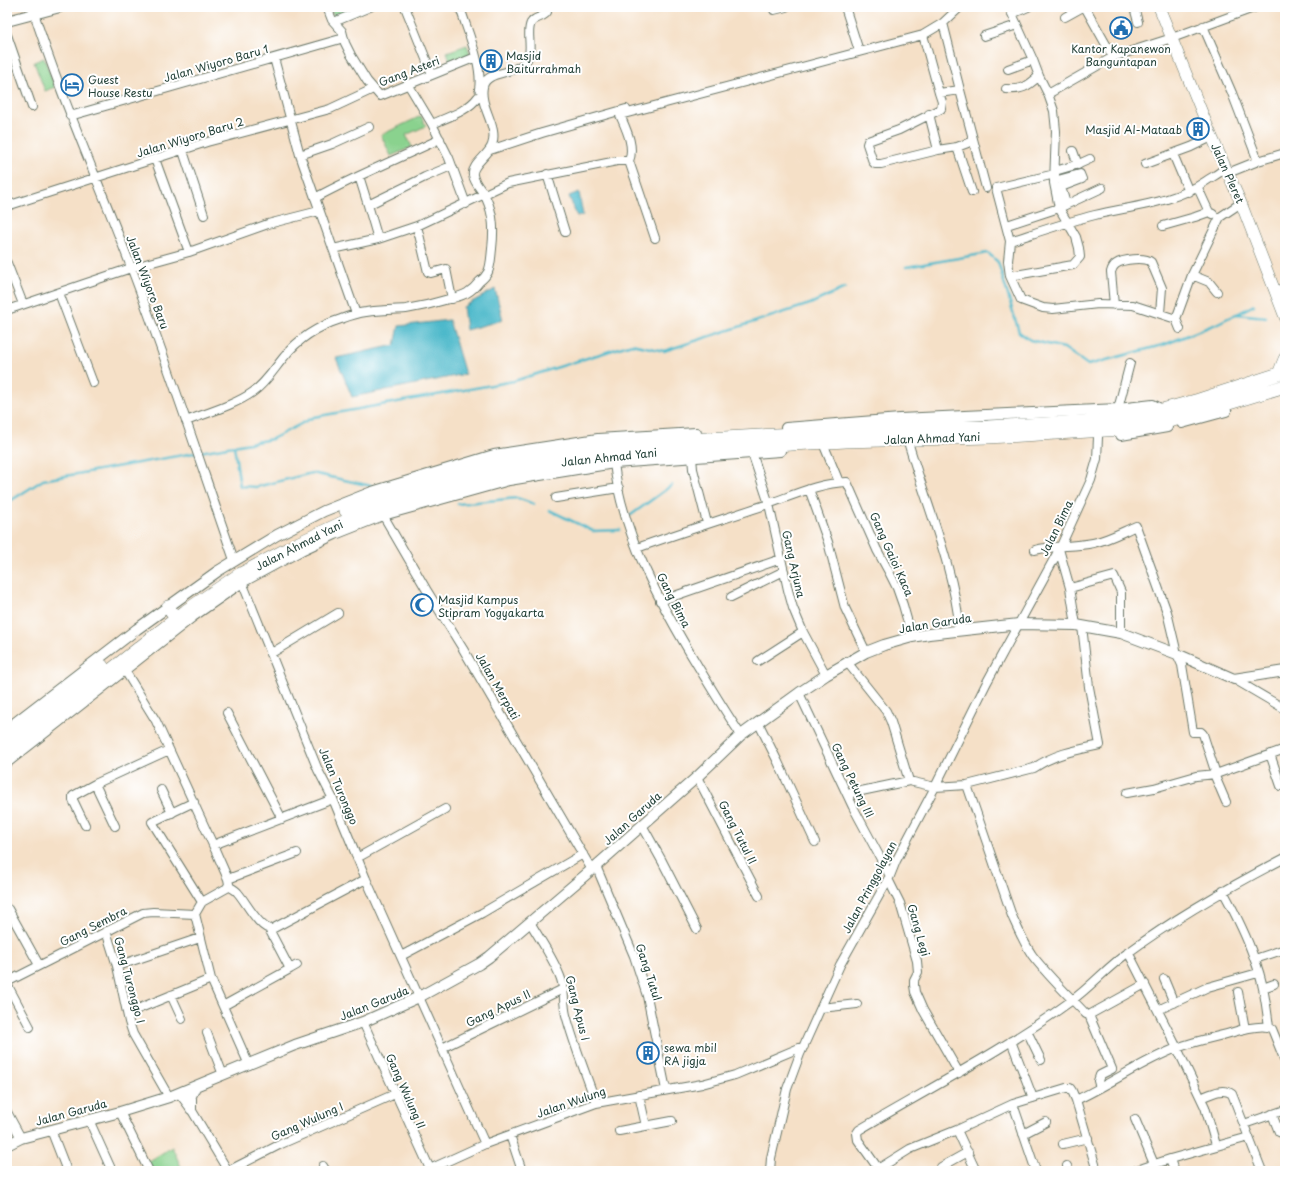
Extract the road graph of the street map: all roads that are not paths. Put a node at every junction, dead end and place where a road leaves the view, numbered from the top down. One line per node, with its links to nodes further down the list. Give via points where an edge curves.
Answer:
1 (60, 7): 16 (street)
2 (327, 7): 20 (street, Gang Asteri)
3 (370, 7): 20 (street)
4 (405, 7): 36 (street)
5 (460, 7): 31 (street)
6 (546, 7): 44 (street, via 545,15 532,21 530,25 531,45 525,63 508,72 487,78)
7 (786, 7): 15 (street)
8 (845, 7): 30 (street)
9 (960, 7): 22 (street)
10 (1028, 7): 17 (street)
11 (1084, 7): 18 (street); 32 (street)
12 (1134, 7): 21 (street)
13 (1159, 7): 29 (main road, Jalan Pleret)
14 (1256, 7): 24 (street)
15 (774, 9)
16 (33, 10): 19 (street); 48 (street, Jalan Wiyoro Baru)
17 (1011, 10): 23 (street)
18 (1065, 17)
19 (7, 21)
20 (334, 22): 28 (street, Gang Asteri)
21 (1138, 22)
22 (943, 23): 26 (street); 41 (street)
23 (1017, 25): 27 (street); 34 (street)
24 (1203, 26): 29 (street); 65 (street)
25 (7, 35): 46 (street)
26 (923, 35): 30 (street); 42 (street)
27 (984, 36)
28 (344, 38): 33 (street, Jalan Wiyoro Baru 1); 39 (street, Gang Asteri, via 351,55)
29 (1172, 38): 32 (street); 52 (main road, Jalan Pleret)
30 (859, 51): 45 (street)
31 (476, 57): 36 (street, Gang Asteri); 44 (street)
32 (1113, 57): 43 (street)
33 (274, 58): 48 (street, Jalan Wiyoro Baru 1); 49 (street)
34 (1033, 60): 35 (street); 37 (street)
35 (1008, 69)
36 (432, 74): 38 (street, Gang Asteri)
37 (1039, 76): 40 (street, via 1024,88); 43 (street)
38 (408, 84): 39 (street, Gang Asteri, via 380,96); 50 (street)
39 (373, 89): 49 (street, Jalan Wiyoro Baru 2, via 330,109)
40 (1006, 89)
41 (960, 90): 42 (street); 54 (street)
42 (939, 94): 47 (street, via 941,108)
43 (1048, 94): 72 (street, via 1055,120)
44 (480, 96): 50 (street, via 462,110); 57 (street, via 494,134)
45 (653, 106): 57 (street, via 649,104 630,108); 66 (street, via 620,115 630,142)
46 (32, 107)
47 (929, 114): 58 (street); 58 (street, via 899,130 871,139 867,144 873,162 877,164)
48 (70, 116): 74 (street, Jalan Wiyoro Baru)
49 (290, 119): 56 (street, Jalan Wiyoro Baru 2); 62 (street)
50 (432, 124): 53 (street)
51 (369, 127): 62 (street)
52 (1212, 137): 61 (street); 70 (main road, Jalan Pleret)
53 (440, 138): 69 (street); 73 (street)
54 (973, 141): 55 (street); 75 (street)
55 (957, 147): 58 (street); 78 (street)
56 (182, 150): 63 (street, Jalan Wiyoro Baru 2); 90 (street)
57 (490, 150): 80 (street, via 472,173)
58 (938, 150)
59 (1073, 151): 67 (street)
60 (1285, 152): 65 (street)
61 (1173, 154): 68 (street); 79 (street)
62 (300, 155): 81 (street)
63 (155, 159): 74 (street, Jalan Wiyoro Baru 2); 101 (street)
64 (1090, 159): 67 (street)
65 (1258, 160): 70 (street)
66 (630, 161): 71 (street); 97 (street)
67 (1078, 164): 72 (street)
68 (1144, 164)
69 (451, 166): 83 (street); 85 (street)
70 (1227, 170): 77 (street); 82 (main road, Jalan Pleret)
71 (546, 174): 80 (street, via 508,183); 96 (street)
72 (1055, 175): 84 (street, via 1082,176 1082,179 1061,187); 87 (street); 93 (street, via 996,188)
73 (359, 176): 81 (street); 85 (street)
74 (97, 178): 86 (street, Jalan Wiyoro Baru 2); 103 (street, Jalan Wiyoro Baru)
75 (986, 188)
76 (1102, 188): 84 (street)
77 (1198, 188): 79 (street); 89 (street)
78 (972, 192)
79 (1189, 192): 92 (street, via 1155,203)
80 (485, 195): 83 (street); 109 (street, via 494,229 488,273 467,293)
81 (314, 198): 88 (street)
82 (1241, 203): 91 (street); 106 (main road, Jalan Pleret)
83 (466, 204): 94 (street)
84 (1066, 204): 87 (street)
85 (368, 205): 98 (street)
86 (7, 206)
87 (1059, 208): 92 (street); 93 (street)
88 (319, 211): 100 (street); 101 (street, via 268,224)
89 (1209, 212): 91 (street); 95 (street)
90 (204, 215)
91 (1220, 217): 104 (street)
92 (1068, 223): 99 (street); 105 (street, via 1079,248 1080,257 1073,265)
93 (1007, 225): 99 (street)
94 (418, 226): 98 (street); 109 (street, via 428,272 446,268)
95 (1163, 226)
96 (565, 232)
97 (655, 238)
98 (378, 239): 100 (street)
99 (1010, 241): 105 (street)
100 (333, 250): 113 (street)
101 (189, 252): 103 (street)
102 (7, 263): 110 (street)
103 (131, 268): 108 (street); 125 (street, Jalan Wiyoro Baru)
104 (1192, 275): 107 (street, via 1210,282); 116 (street)
105 (1010, 276): 111 (street, via 1022,300 1043,308)
106 (1280, 289): 115 (main road, Jalan Pleret)
107 (1217, 292)
108 (59, 293): 110 (street); 121 (street)
109 (452, 299): 113 (street, via 407,309)
110 (23, 304): 112 (street)
111 (1114, 305): 114 (street, via 1133,305); 114 (street, via 1111,272 1113,267 1119,262 1145,259 1152,262 1162,288)
112 (7, 310)
113 (356, 314): 125 (street, via 324,325 302,339 293,346 262,385 252,392)
114 (1160, 314): 116 (street)
115 (1285, 317)
116 (1176, 319): 117 (street)
117 (1180, 328)
118 (1285, 359): 120 (highway)
119 (1130, 362): 123 (street)
120 (1283, 381): 122 (highway, Jalan Ahmad Yani); 124 (highway, Jalan Ahmad Yani)
121 (93, 383)
122 (1262, 393): 126 (highway, Jalan Ahmad Yani, via 1173,420 1122,429); 127 (street, via 1244,405 1197,420 1146,432)
123 (1118, 409): 124 (street, via 1153,405); 145 (street, via 900,419 749,431 635,436 494,455 372,492 277,535)
124 (1162, 410): 126 (highway, Jalan Ahmad Yani, via 1097,421)
125 (186, 421): 145 (street, Jalan Wiyoro Baru)
126 (988, 432): 128 (highway, Jalan Ahmad Yani); 151 (highway, Jalan Ahmad Yani, via 902,428 616,444 507,461 381,498 340,514 235,568)
127 (1098, 437): 129 (street); 142 (street, Jalan Bima, via 1098,459 1091,480)
128 (846, 444): 129 (street); 130 (street); 177 (highway, Jalan Ahmad Yani, via 687,450 571,459 459,483 357,516 239,575 186,611)
129 (909, 445): 155 (street, via 956,597)
130 (825, 448): 131 (street); 134 (street, Gang Gaioi Kaca)
131 (753, 453): 132 (street); 138 (street, Gang Arjuna)
132 (692, 457): 133 (street); 140 (street)
133 (614, 463): 135 (street, Gang Bima); 139 (street, via 509,480)
134 (843, 482): 136 (street); 158 (street, Gang Gaioi Kaca, via 897,588)
135 (619, 488): 137 (street); 141 (street, Gang Bima)
136 (809, 489): 138 (street); 159 (street, via 828,542 845,608)
137 (556, 498)
138 (769, 504): 140 (street); 144 (street, Gang Arjuna)
139 (383, 514): 147 (street, via 301,550); 202 (street, Jalan Merpati)
140 (707, 523): 141 (street)
141 (637, 548): 150 (street, Gang Bima)
142 (1059, 548): 143 (street); 148 (street); 153 (street, Jalan Bima); 161 (street, via 1102,541 1136,526 1167,612)
143 (1035, 550)
144 (781, 559): 146 (street, Gang Arjuna); 150 (street)
145 (234, 560): 151 (street)
146 (784, 571): 149 (street); 156 (street, Gang Arjuna, via 793,608)
147 (242, 582): 160 (street, Jalan Turonggo); 164 (street, via 193,616)
148 (1070, 588): 154 (street); 157 (street, via 1114,576 1121,592)
149 (731, 596)
150 (660, 601): 173 (street, Gang Bima)
151 (170, 610): 172 (street); 174 (highway, Jalan Ahmad Yani)
152 (338, 613): 160 (street)
153 (1019, 624): 154 (street, Jalan Garuda); 155 (street, Jalan Garuda); 186 (street, Jalan Pringgolayan)
154 (1080, 626): 157 (street, Jalan Garuda); 184 (street, via 1100,745 1072,750 1034,768)
155 (960, 631): 158 (street, Jalan Garuda)
156 (803, 632): 162 (street); 166 (street, Gang Arjuna)
157 (1121, 633): 161 (street, Jalan Garuda)
158 (912, 637): 159 (street, Jalan Garuda)
159 (866, 652): 163 (street, Jalan Garuda)
160 (270, 654): 190 (street, Jalan Turonggo, via 318,770)
161 (1177, 654): 167 (street, Jalan Garuda); 180 (street, via 1182,665 1193,732 1203,734)
162 (758, 661)
163 (847, 662): 166 (street, Jalan Garuda); 182 (street, via 886,711)
164 (124, 670): 176 (street, via 156,721); 179 (street)
165 (1285, 671): 167 (street)
166 (826, 675): 168 (street, Jalan Garuda)
167 (1234, 679): 169 (street)
168 (799, 693): 171 (street, Jalan Garuda); 189 (street, Gang Petung III)
169 (1285, 709)
170 (227, 713): 195 (street)
171 (758, 722): 173 (street, Jalan Garuda); 199 (street)
172 (7, 729)
173 (741, 735): 181 (street, Jalan Garuda)
174 (7, 739)
175 (1285, 749): 178 (street)
176 (169, 750): 183 (street); 191 (street)
177 (7, 752)
178 (1270, 754): 180 (street); 185 (street)
179 (7, 762)
180 (1215, 774): 188 (street, via 1196,776); 192 (street)
181 (697, 777): 197 (street, Jalan Garuda); 210 (street, Gang Tutul II)
182 (909, 781): 186 (street); 189 (street)
183 (96, 784): 196 (street, via 72,798); 198 (street)
184 (967, 785): 186 (street); 236 (street, via 1019,932 1032,954)
185 (1281, 786)
186 (935, 787): 206 (street, Jalan Pringgolayan)
187 (161, 790): 194 (street)
188 (1127, 793)
189 (848, 794): 206 (street, Gang Petung III)
190 (333, 799): 195 (street); 203 (street, Jalan Turonggo)
191 (194, 802): 194 (street); 200 (street)
192 (1226, 802)
193 (445, 809): 203 (street)
194 (172, 813): 211 (street, via 152,822)
195 (282, 819): 200 (street)
196 (85, 825)
197 (642, 825): 205 (street, Jalan Garuda); 216 (street)
198 (115, 826)
199 (815, 842)
200 (213, 845): 208 (street)
201 (297, 853): 208 (street)
202 (583, 854): 205 (street, Jalan Merpati); 221 (street, via 482,913)
203 (358, 858): 207 (street, Jalan Turonggo)
204 (1285, 858): 209 (street)
205 (594, 868): 214 (street, Jalan Garuda); 263 (street, Gang Tutul, via 634,956 645,989)
206 (889, 877): 240 (street, Jalan Pringgolayan, via 851,945); 259 (street, Gang Legi, via 900,903 917,961 918,972 914,985 917,996)
207 (366, 879): 215 (street, via 278,927); 221 (street, Jalan Turonggo)
208 (228, 883): 211 (street); 215 (street, via 239,893 262,925)
209 (1224, 891): 220 (street); 222 (street)
210 (759, 896)
211 (202, 902): 213 (street)
212 (8, 909): 223 (street)
213 (195, 914): 217 (street, Gang Sembra, via 143,913); 218 (street)
214 (530, 922): 232 (street, Gang Apus I, via 555,966); 235 (street, Jalan Garuda, via 479,964)
215 (269, 929): 239 (street, via 294,967)
216 (697, 929)
217 (106, 931): 223 (street, Gang Sembra); 224 (street, Gang Turonggo I)
218 (200, 938): 224 (street); 226 (street)
219 (1285, 949): 222 (street)
220 (1128, 952): 229 (street); 236 (street)
221 (400, 956): 235 (street, Jalan Turonggo)
222 (1255, 959): 225 (street)
223 (39, 965): 228 (street, Gang Sembra)
224 (117, 966): 242 (street, Gang Turonggo I)
225 (1258, 973): 231 (street); 237 (street, via 1208,987)
226 (211, 979): 234 (street); 239 (street)
227 (1164, 979): 237 (street)
228 (7, 983): 246 (street)
229 (1145, 984): 241 (street); 243 (street)
230 (1274, 984): 231 (street)
231 (1263, 988): 247 (street)
232 (563, 989): 253 (street, Gang Apus II); 271 (street, Gang Apus I, via 570,1028)
233 (1238, 992): 248 (street)
234 (171, 995): 242 (street); 244 (street)
235 (420, 997): 245 (street, Jalan Garuda); 253 (street)
236 (1072, 1000): 243 (street); 249 (street)
237 (1174, 1002): 241 (street)
238 (857, 1004): 240 (street)
239 (223, 1006): 258 (street)
240 (821, 1008): 252 (street, Jalan Pringgolayan)
241 (1158, 1010): 254 (street)
242 (128, 1013): 267 (street, Gang Turonggo I, via 133,1034)
243 (1088, 1015): 262 (street, via 1112,1069 1100,1075)
244 (182, 1019)
245 (363, 1022): 258 (street, Jalan Garuda, via 295,1045); 265 (street, Gang Wulung II)
246 (30, 1027)
247 (1269, 1027): 248 (street); 255 (street)
248 (1245, 1028): 254 (street)
249 (1027, 1031): 251 (street); 256 (street)
250 (207, 1033): 260 (street)
251 (1011, 1041): 259 (street); 268 (street)
252 (804, 1046): 263 (street, Jalan Wulung, via 736,1076); 308 (street, Jalan Pringgolayan, via 787,1089)
253 (442, 1048): 293 (street)
254 (1177, 1048): 262 (street, via 1126,1072); 269 (street)
255 (1283, 1049): 257 (street)
256 (1041, 1060)
257 (1285, 1061)
258 (249, 1065): 260 (street, Jalan Garuda)
259 (958, 1073): 302 (street, via 857,1133 858,1140)
260 (223, 1076): 261 (street, Jalan Garuda)
261 (195, 1087): 264 (street, Jalan Garuda); 273 (street, via 191,1096)
262 (1100, 1088): 270 (street)
263 (666, 1090): 266 (street, Jalan Wulung)
264 (179, 1093): 267 (street, Jalan Garuda); 273 (street)
265 (396, 1094): 301 (street, Gang Wulung II); 306 (street, Gang Wulung I, via 288,1141)
266 (639, 1095): 271 (street, Jalan Wulung); 283 (street)
267 (169, 1097): 276 (street, Jalan Garuda)
268 (1033, 1098): 270 (street, via 1070,1088); 272 (street)
269 (1201, 1098): 282 (street, via 1220,1091 1228,1092 1234,1097); 296 (street)
270 (1076, 1100): 292 (street)
271 (596, 1103): 289 (street, Jalan Wulung)
272 (1012, 1104): 285 (street); 288 (street)
273 (191, 1109): 306 (street)
274 (1285, 1110): 277 (street)
275 (7, 1112): 291 (street)
276 (120, 1112): 279 (street, Jalan Garuda); 305 (street)
277 (1272, 1114): 282 (street); 287 (street, via 1280,1132)
278 (1135, 1119): 299 (street)
279 (89, 1120): 284 (street, Jalan Garuda); 304 (street)
280 (672, 1121): 283 (street)
281 (1046, 1122): 288 (street)
282 (1244, 1124): 290 (street)
283 (646, 1126): 286 (street)
284 (51, 1130): 291 (street, Jalan Garuda); 303 (street)
285 (957, 1130): 297 (street); 302 (street, via 910,1149)
286 (619, 1131)
287 (1285, 1132)
288 (1023, 1134): 310 (street)
289 (510, 1135): 293 (street, Jalan Wulung); 307 (street)
290 (1249, 1136): 296 (street); 314 (street)
291 (21, 1138): 295 (street, Jalan Garuda)
292 (1088, 1138): 294 (street); 311 (street)
293 (485, 1144): 301 (street, Jalan Wulung)
294 (1063, 1144)
295 (7, 1145)
296 (1216, 1146): 298 (street)
297 (968, 1152): 300 (street); 309 (street)
298 (1170, 1159): 299 (street); 313 (street)
299 (1154, 1164): 312 (street)
300 (941, 1167)
301 (430, 1170)
302 (879, 1170)
303 (67, 1171)
304 (112, 1171)
305 (149, 1171)
306 (228, 1171)
307 (522, 1171)
308 (770, 1171)
309 (976, 1171)
310 (1036, 1171)
311 (1097, 1171)
312 (1134, 1171)
313 (1174, 1171)
314 (1262, 1171)

